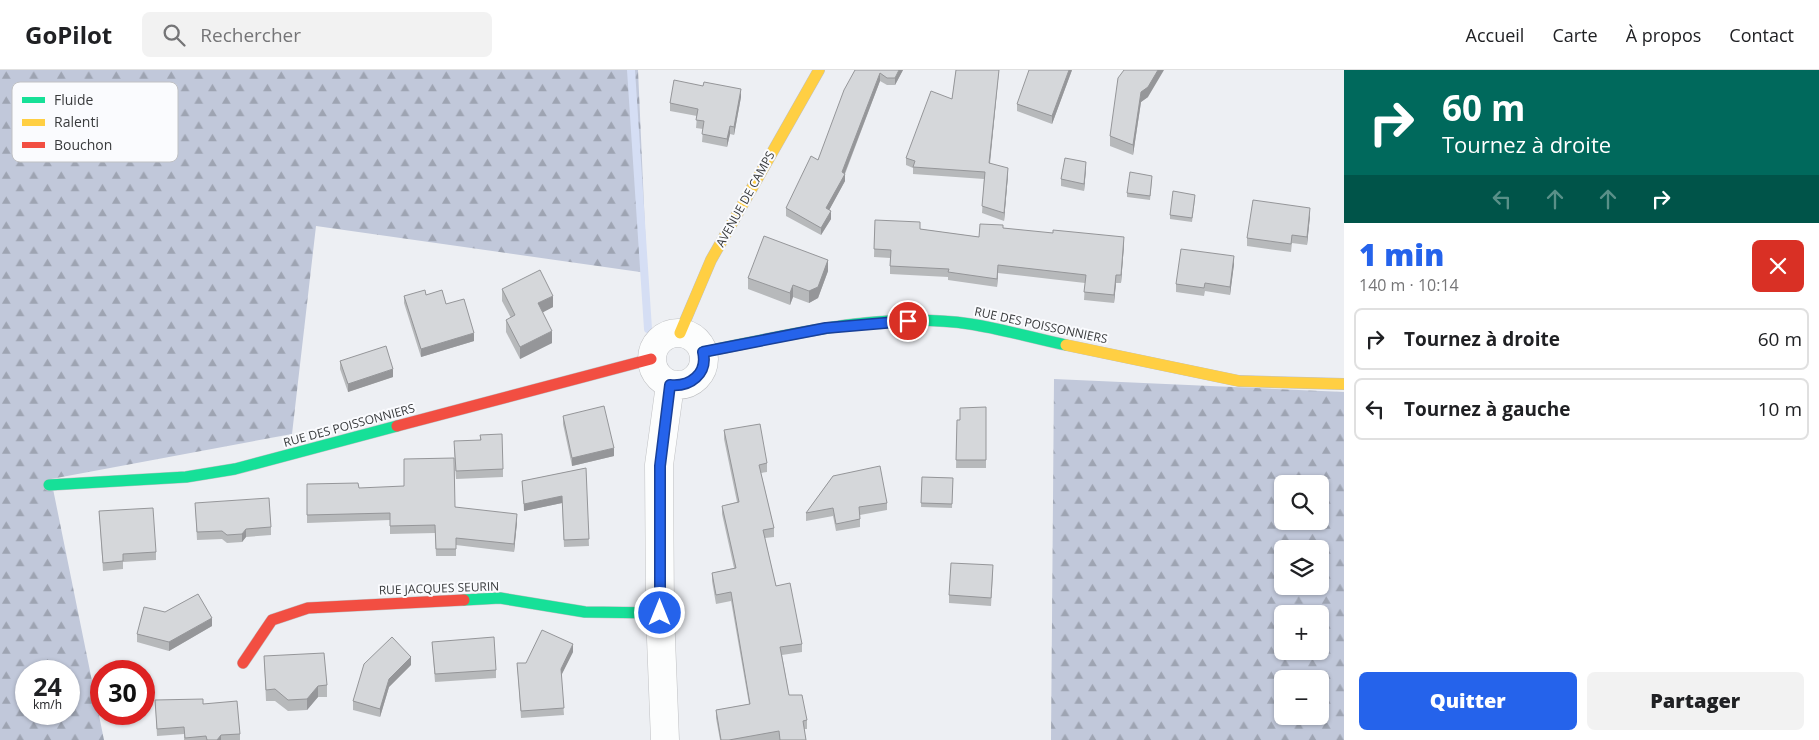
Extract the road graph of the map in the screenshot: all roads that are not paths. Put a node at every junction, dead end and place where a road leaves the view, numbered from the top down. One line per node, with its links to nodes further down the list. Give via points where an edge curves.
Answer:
1 (819, 70): 2 (street, AVENUE DE CAMPS, via 710,260)
2 (680, 333): 3 (street, via 697,341); 4 (street, via 663,337 656,344)
3 (703, 352): 5 (street, RUE DES POISSONNIERS, via 826,328 908,321 969,324 1239,381); 6 (street, via 703,366 694,380 686,385)
4 (651, 359): 6 (street, via 656,375); 7 (street, RUE DES POISSONNIERS, via 235,469 186,477)
5 (1344, 384)
6 (670, 385): 8 (street, via 660,466)
7 (49, 485)
8 (660, 613): 9 (street, RUE JACQUES SEURIN, via 585,612 500,598 308,608 272,620); 10 (street)
9 (243, 663)
10 (665, 740)

